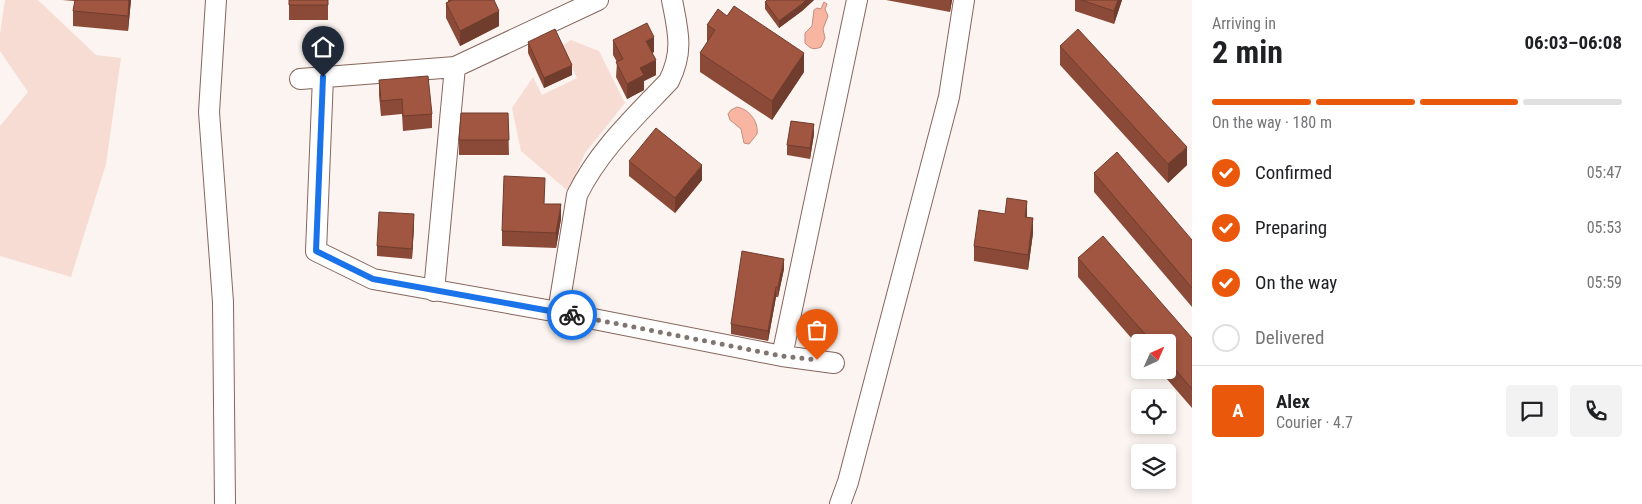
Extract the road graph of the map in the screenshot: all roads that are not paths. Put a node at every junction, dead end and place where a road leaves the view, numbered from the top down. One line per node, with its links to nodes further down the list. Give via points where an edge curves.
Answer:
1 (216, 0): 13 (street, via 209,112 223,302)
2 (598, 0): 6 (street)
3 (672, 0): 10 (street, via 679,39 676,68 669,81 605,149 577,195)
4 (857, 0): 11 (street)
5 (964, 0): 14 (street, via 949,97)
6 (455, 67): 7 (street); 9 (street)
7 (323, 77): 8 (street); 9 (street, via 316,251 373,279)
8 (300, 79)
9 (434, 291): 10 (street)
10 (558, 312): 11 (street)
11 (782, 356): 12 (street)
12 (834, 363)
13 (225, 504)
14 (840, 504)

